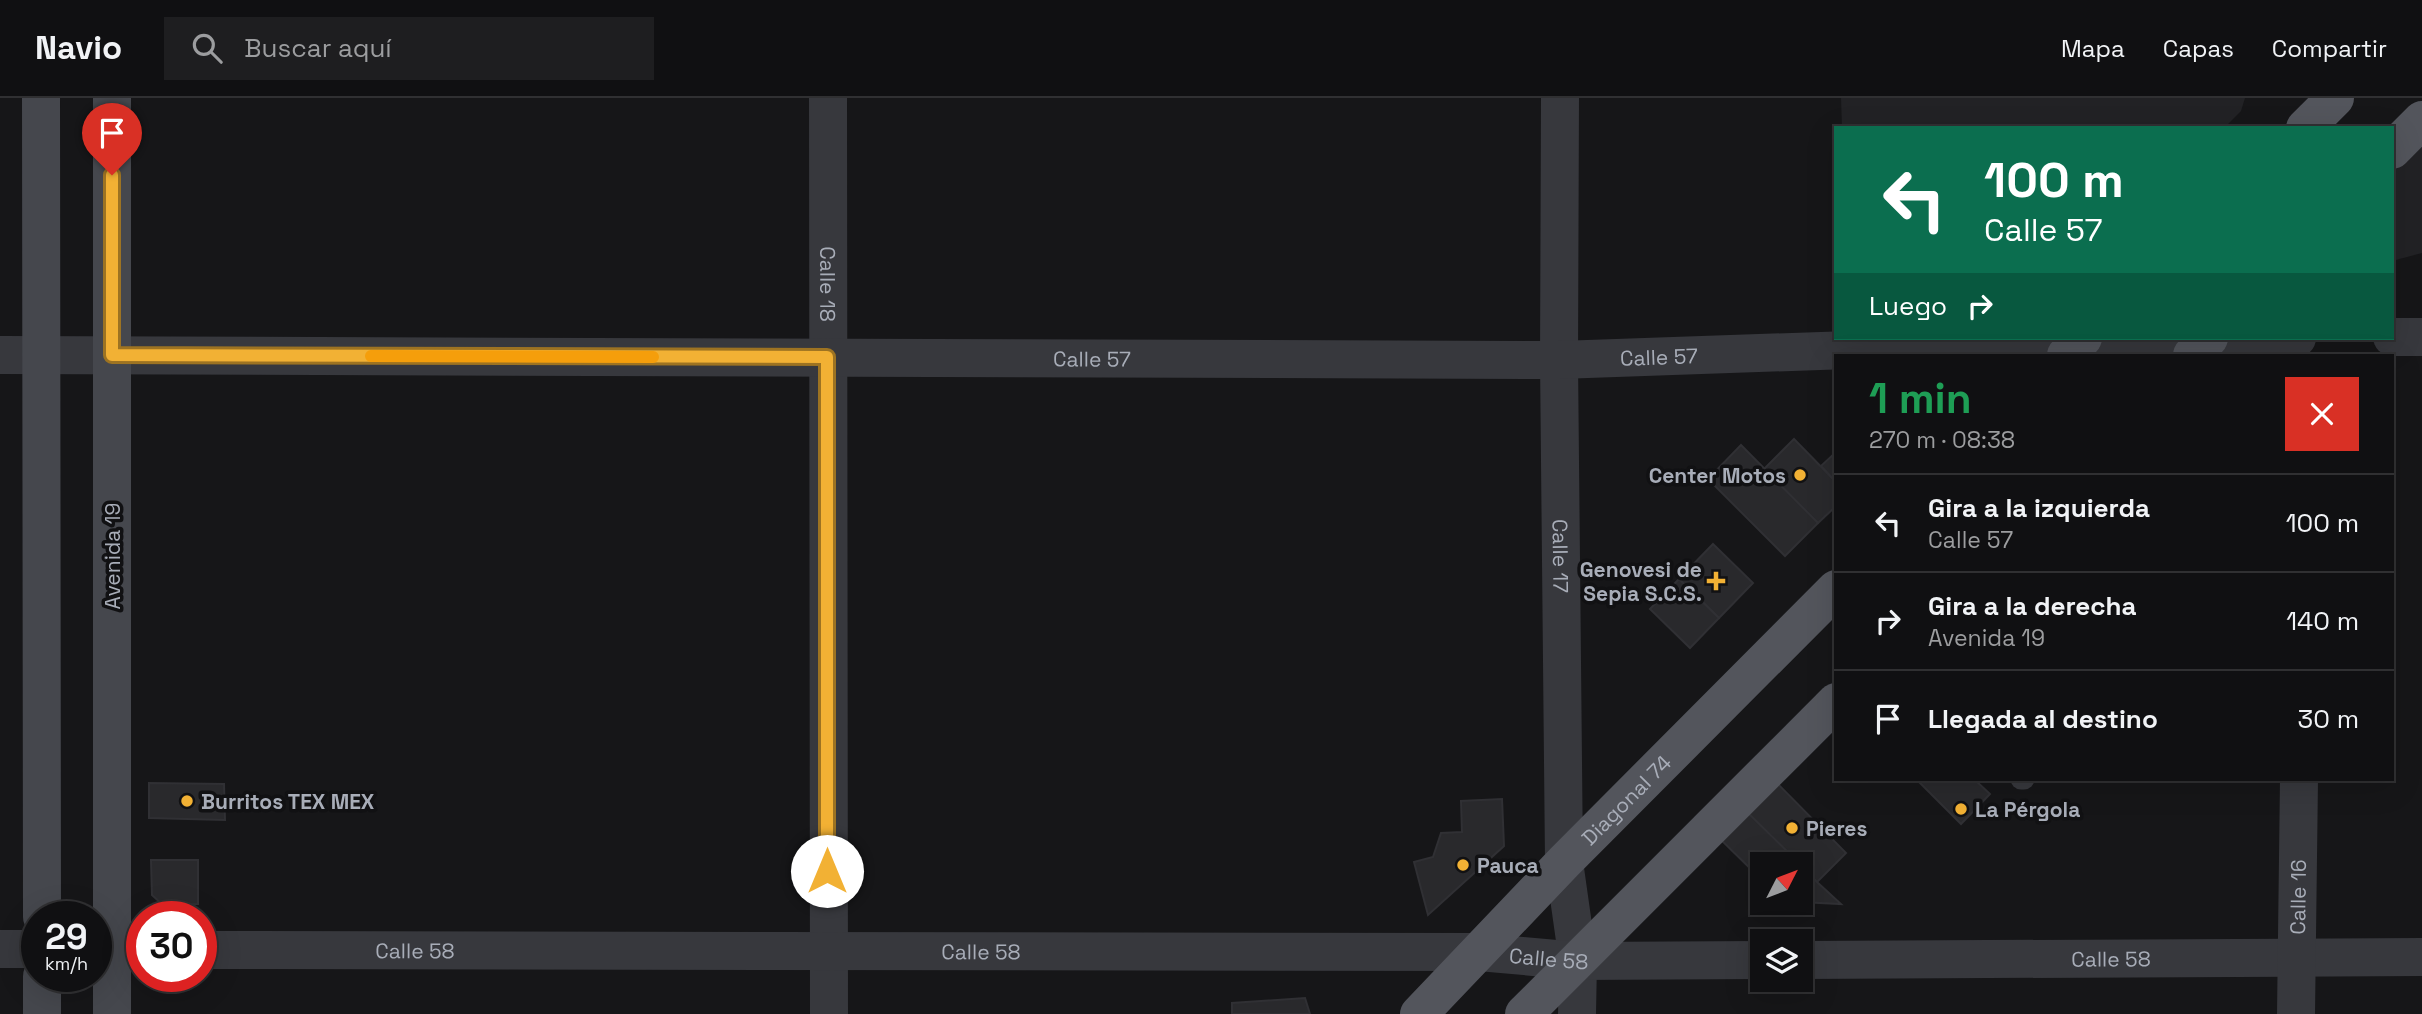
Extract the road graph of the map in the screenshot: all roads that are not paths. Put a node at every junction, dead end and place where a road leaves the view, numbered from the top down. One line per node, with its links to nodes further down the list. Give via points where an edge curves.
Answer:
1 (41, 98): 20 (main road)
2 (112, 98): 21 (main road, Avenida 19)
3 (828, 98): 22 (street, Calle 18)
4 (1560, 98): 23 (street, Calle 17)
5 (2304, 98): 8 (street)
6 (2335, 98): 9 (main road)
7 (2422, 120): 10 (main road)
8 (2305, 126)
9 (2307, 126)
10 (2394, 148)
11 (2394, 337): 12 (street)
12 (2422, 337)
13 (2207, 340): 17 (main road)
14 (2285, 340): 18 (street)
15 (2076, 345): 16 (street, Calle 57); 23 (street, Calle 57)
16 (2171, 354)
17 (2194, 354)
18 (2204, 354)
19 (0, 355): 20 (street, Calle 57)
20 (41, 355): 21 (street, Calle 57); 28 (main road)
21 (112, 355): 22 (street, Calle 57); 31 (main road, Avenida 19)
22 (827, 357): 23 (street, Calle 57); 33 (street, Calle 18)
23 (1559, 360): 27 (street, Calle 17)
24 (1834, 591): 27 (main road, Diagonal 74)
25 (1834, 704): 39 (main road)
26 (2299, 781): 35 (street, Calle 16)
27 (1564, 862): 34 (main road, Diagonal 74); 39 (street, Calle 17)
28 (42, 901)
29 (0, 949): 30 (street)
30 (21, 949)
31 (117, 950): 42 (main road, Avenida 19)
32 (217, 950): 33 (street, Calle 58)
33 (827, 952): 34 (street, Calle 58); 43 (street, Calle 18)
34 (1479, 952): 39 (street, Calle 58); 44 (main road, Diagonal 74)
35 (2297, 957): 36 (street, Calle 58); 38 (street, Calle 58); 47 (street, Calle 16)
36 (2422, 957)
37 (1750, 960): 39 (street, Calle 58)
38 (1813, 960)
39 (1578, 961): 45 (main road); 46 (street, Calle 17)
40 (42, 992): 41 (main road)
41 (42, 1014)
42 (112, 1014)
43 (829, 1014)
44 (1419, 1014)
45 (1524, 1014)
46 (1577, 1014)
47 (2296, 1014)

